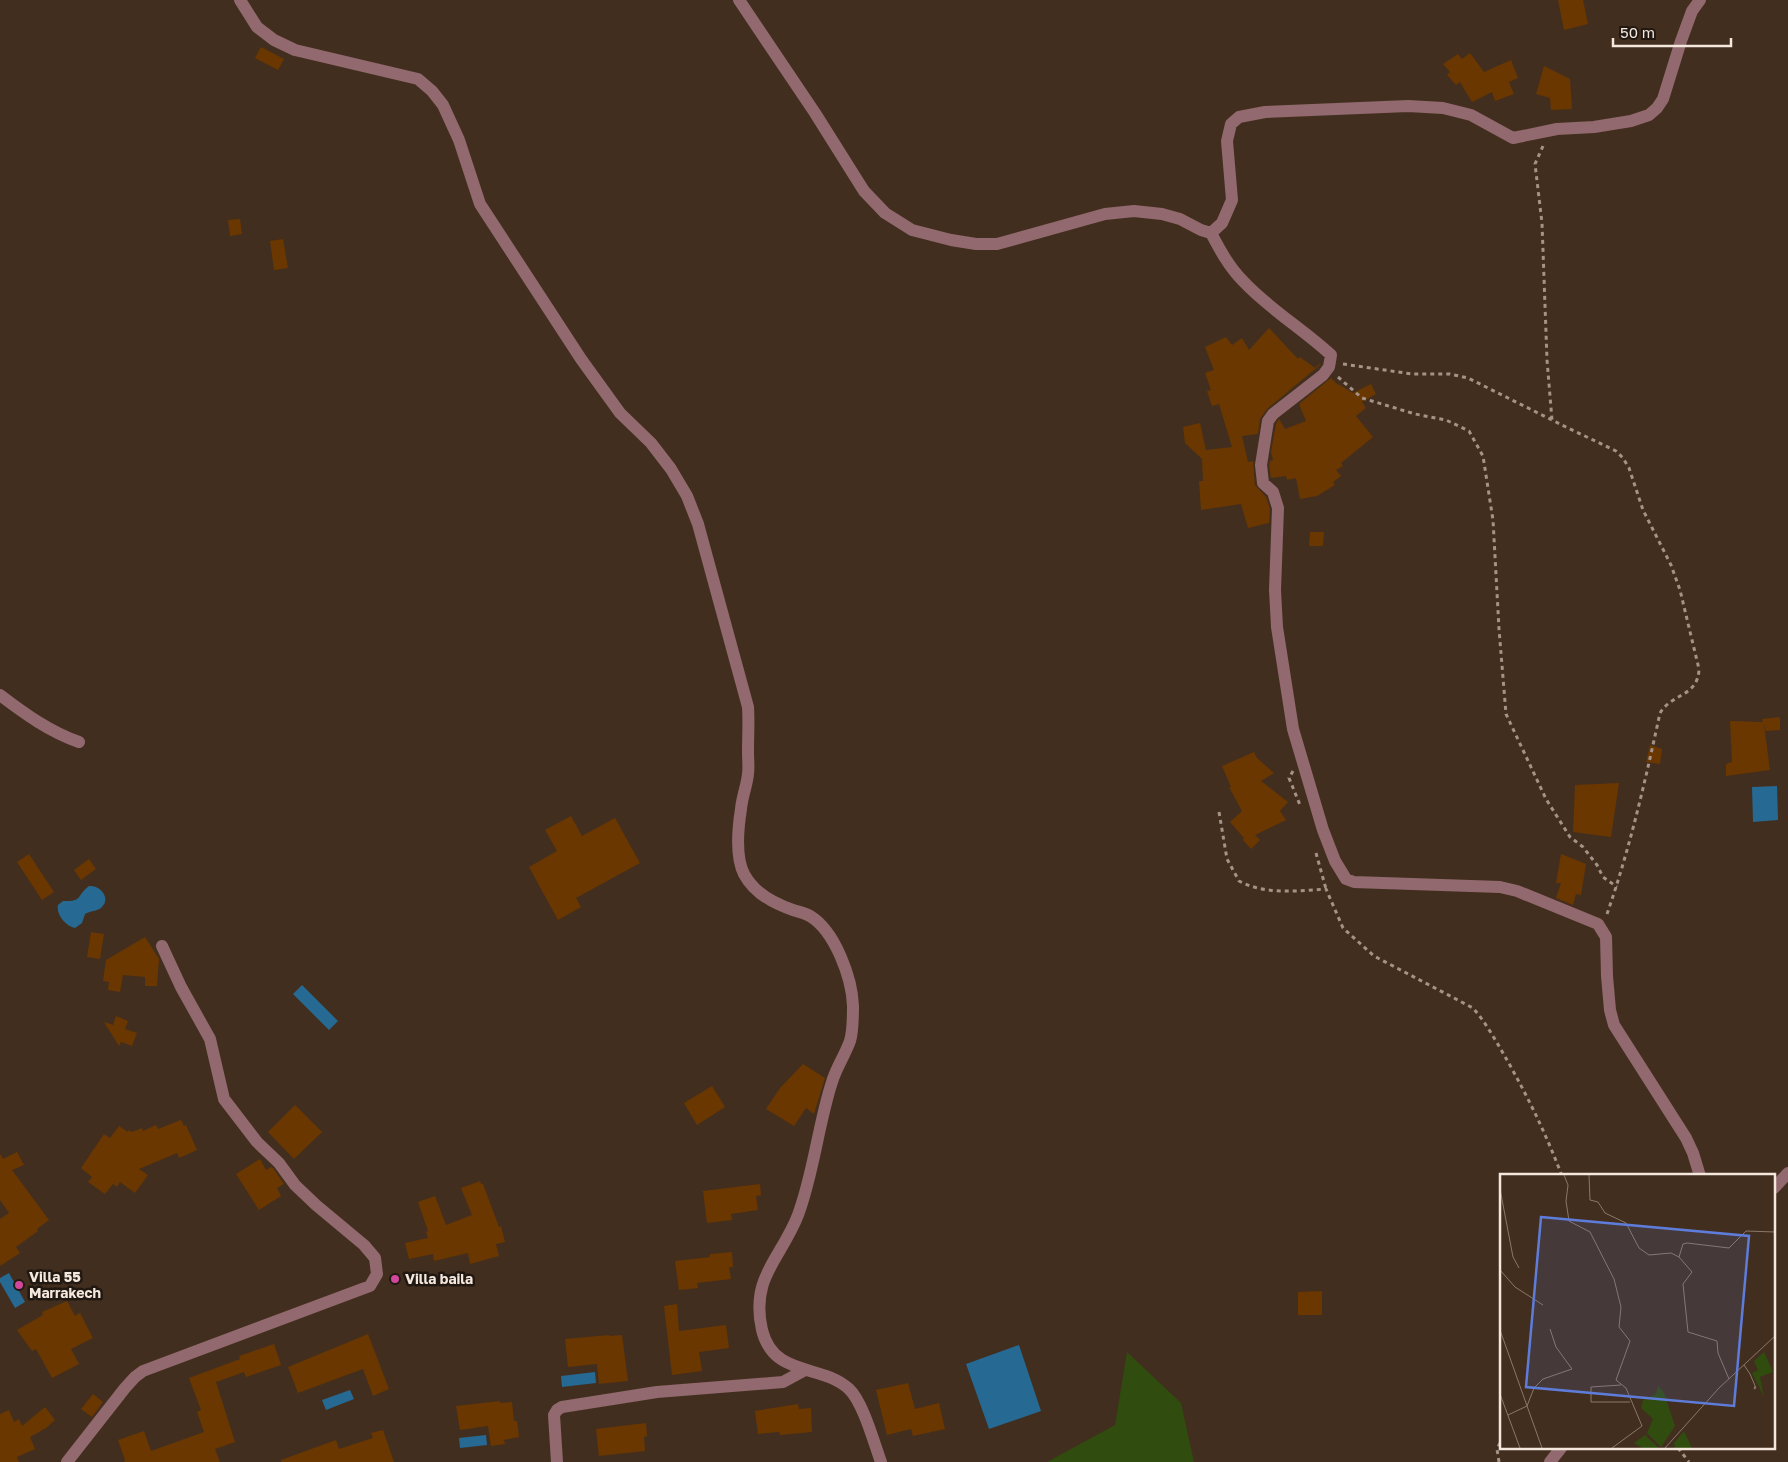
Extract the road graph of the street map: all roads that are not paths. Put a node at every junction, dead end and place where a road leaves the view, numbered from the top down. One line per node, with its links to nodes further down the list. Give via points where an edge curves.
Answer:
1 (240, 0): 11 (street, via 257,27 295,50 418,79 432,91 451,122 480,204 581,359 620,413 651,443 687,496 698,524 748,707 748,774 739,839 739,858 744,874 753,888 770,900 810,916 822,926 832,940 851,988 850,1041 832,1082 804,1198 788,1239 764,1278 761,1296 759,1315 767,1346 781,1359)
2 (739, 0): 4 (street, via 816,113 864,191 885,213 912,230 951,240 997,244 1105,214 1134,211 1180,219)
3 (1700, 0): 4 (street, via 1692,11 1670,80 1657,108 1613,125 1557,129 1513,138 1471,115 1443,108 1408,106 1265,112 1239,117 1231,124 1227,141 1232,200 1222,223)
4 (1211, 233): 9 (street, via 1243,281 1331,355 1330,365 1323,375 1268,421 1261,465 1263,483 1273,492 1278,508 1277,627 1293,729 1335,861 1346,880 1354,882 1489,886 1517,891 1598,924 1606,938 1610,1010 1614,1025 1686,1138)
5 (0, 695): 6 (street, via 61,736)
6 (79, 742)
7 (162, 946): 13 (street, via 210,1039 224,1098 295,1185 364,1245 375,1258 377,1274 370,1286 143,1371 125,1388)
8 (1788, 1173): 10 (street)
9 (1699, 1174)
10 (1776, 1186)
11 (805, 1370): 14 (street, via 783,1382 657,1392 562,1407 554,1419); 15 (street, via 837,1380 851,1391)
12 (1559, 1450): 16 (street)
13 (67, 1462)
14 (558, 1462)
15 (881, 1462)
16 (1550, 1462)

